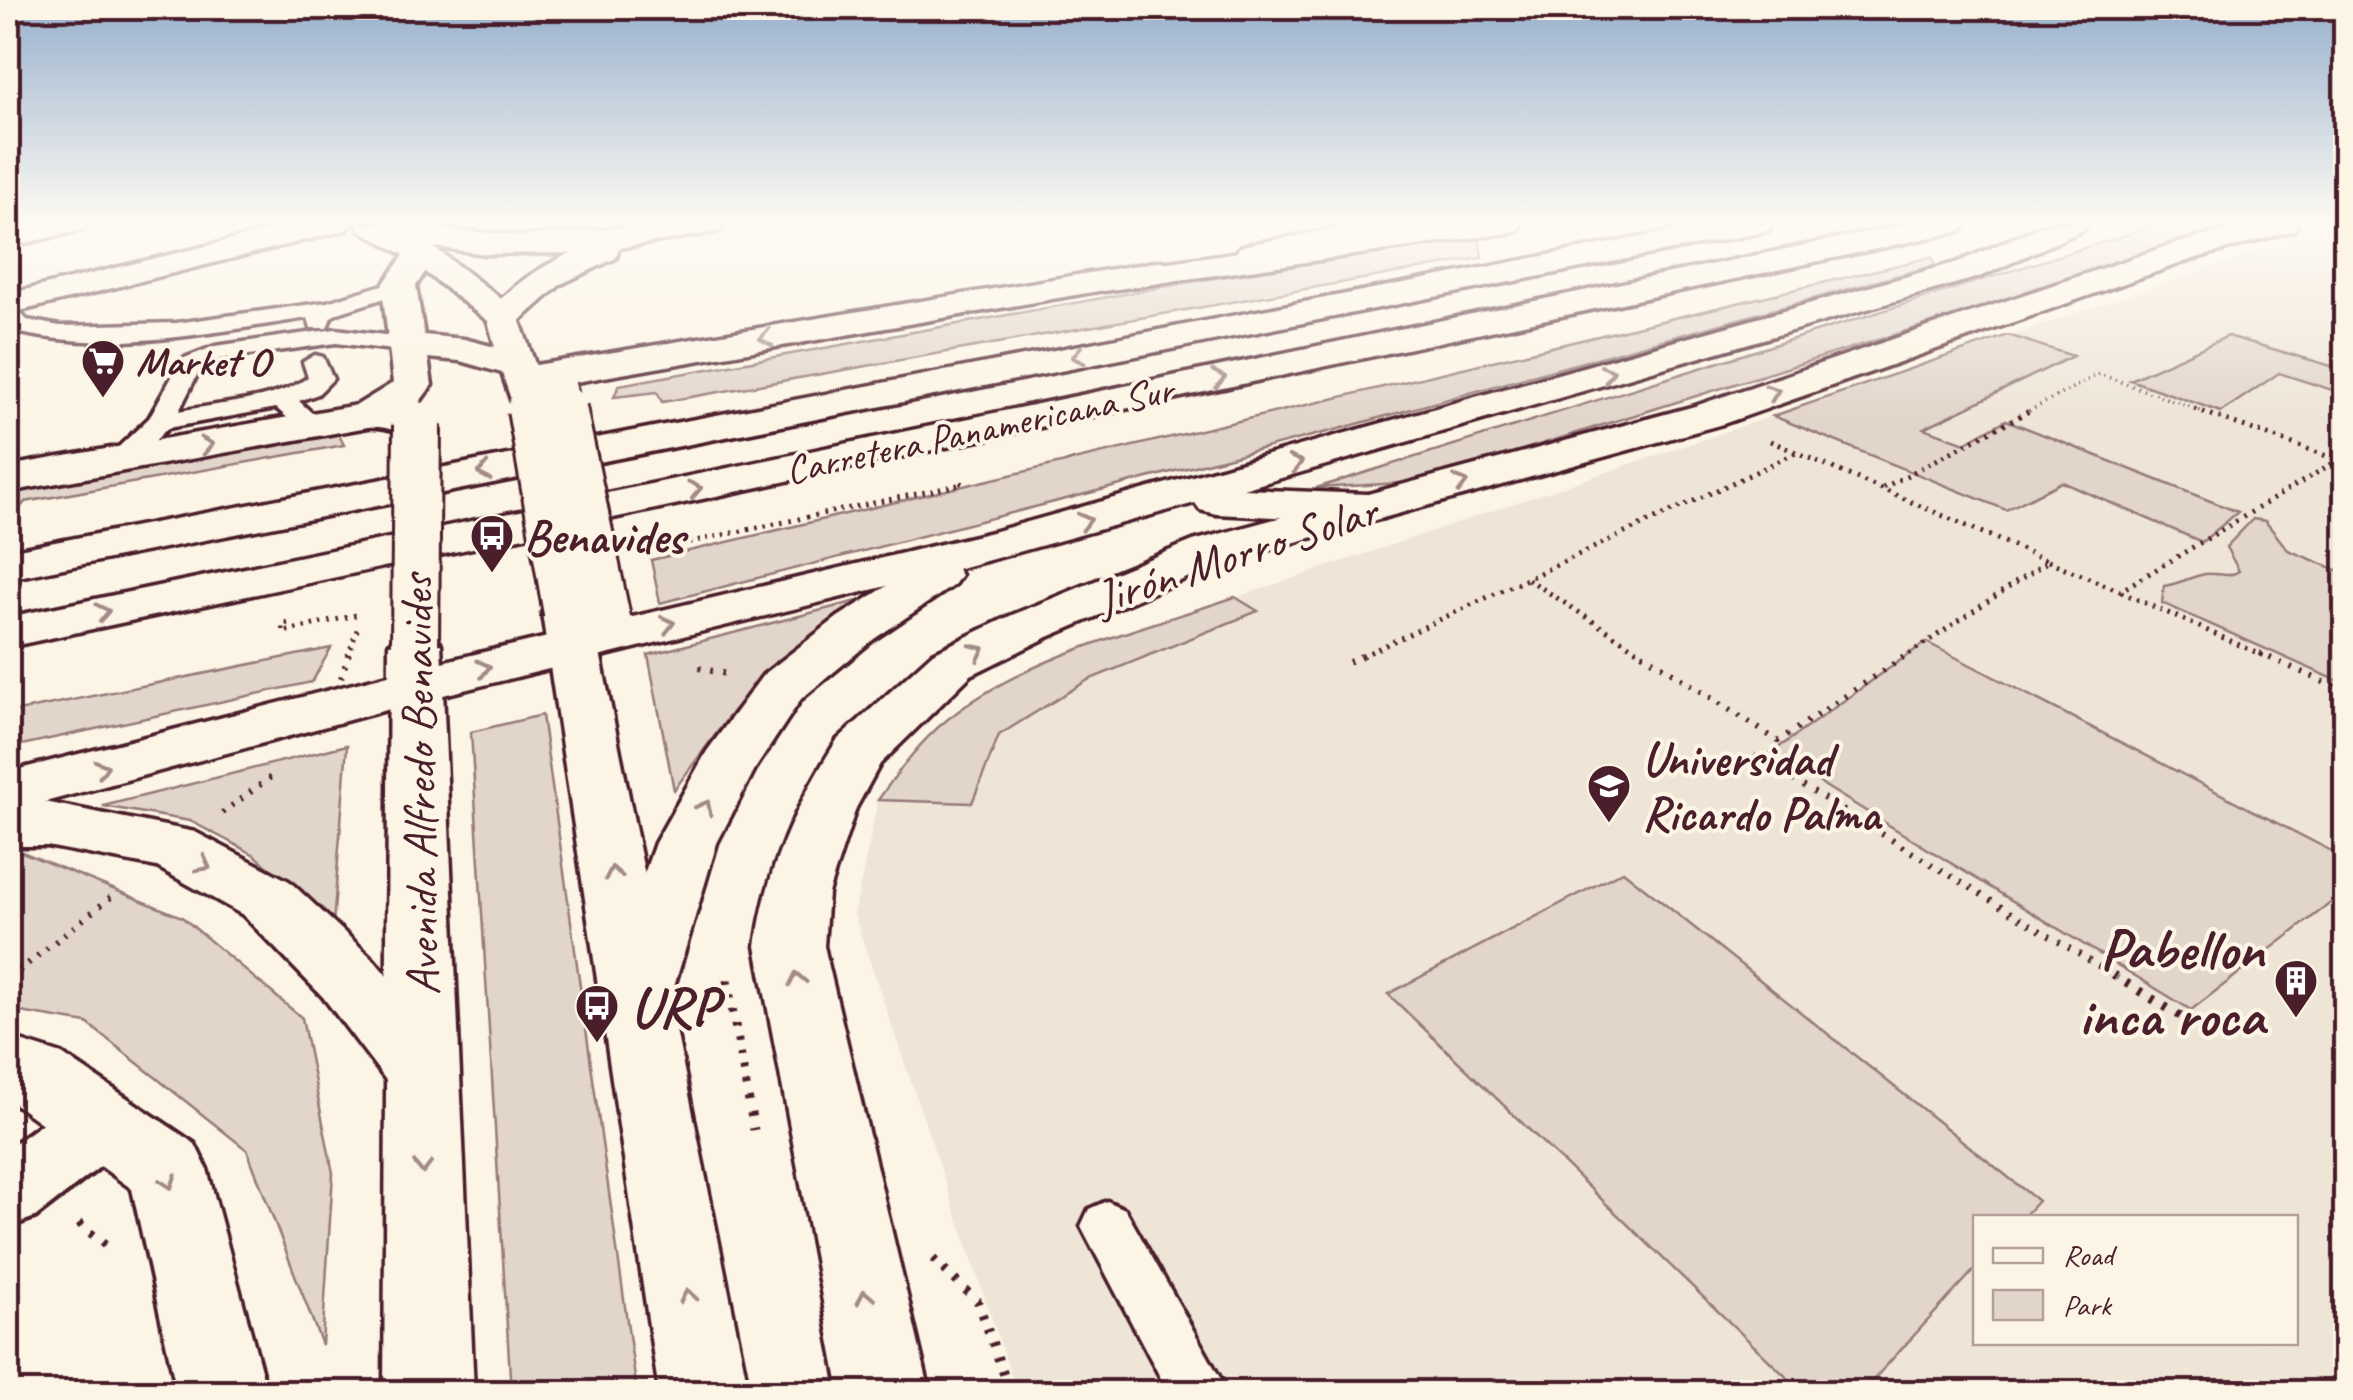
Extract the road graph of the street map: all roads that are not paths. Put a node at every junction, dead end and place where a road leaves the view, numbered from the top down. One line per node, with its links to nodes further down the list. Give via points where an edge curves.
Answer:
1 (68, 289): 11 (main road)
2 (388, 289): 12 (lane)
3 (399, 289): 15 (main road)
4 (467, 289): 14 (main road)
5 (530, 289): 14 (main road)
6 (1058, 289): 17 (main road, one-way to 17)
7 (1424, 289): 27 (main road, Carretera Panamericana Sur, one-way to 27)
8 (1640, 289): 29 (main road, Carretera Panamericana Sur, one-way to 8)
9 (1899, 289): 24 (main road, one-way to 9)
10 (2074, 289): 25 (main road, Jirón Morro Solar, one-way to 10, via 1709,415)
11 (8, 304)
12 (330, 308): 13 (lane, via 176,330 60,333 20,326); 16 (lane, via 320,314)
13 (8, 313)
14 (504, 318): 17 (main road)
15 (409, 345): 16 (lane); 17 (main road, via 464,350); 19 (main road, via 413,384 402,398)
16 (316, 348): 18 (lane, via 321,379); 20 (lane, via 199,358)
17 (538, 383): 28 (main road, bridge)
18 (281, 400): 20 (lane); 21 (lane)
19 (368, 414): 21 (main road); 30 (main road, Avenida Alfredo Benavides, bridge, via 393,413 417,424)
20 (160, 422): 22 (lane)
21 (313, 426): 22 (main road, one-way to 21)
22 (120, 460): 23 (main road)
23 (8, 480)
24 (1168, 499): 25 (main road); 26 (main road, one-way to 24)
25 (1366, 508): 42 (main road, Jirón Morro Solar, one-way to 25, via 790,946 796,892 826,808 856,754 952,664 1210,551)
26 (1004, 543): 28 (main road, one-way to 26); 33 (main road, one-way to 26, via 686,843 728,765 782,687 920,583)
27 (8, 566)
28 (589, 629): 30 (main road, one-way to 28); 33 (main road, one-way to 28)
29 (8, 632)
30 (415, 664): 31 (main road, one-way to 30); 35 (main road, Avenida Alfredo Benavides)
31 (8, 792)
32 (8, 825): 35 (main road, one-way to 35, via 48,824 173,848 266,898 348,978)
33 (636, 997): 41 (main road, one-way to 33)
34 (8, 1068): 36 (main road, via 36,1076)
35 (421, 1070): 40 (main road, Avenida Alfredo Benavides, one-way to 40)
36 (102, 1122): 37 (street); 39 (main road, one-way to 39, via 167,1168)
37 (17, 1185)
38 (1107, 1226): 43 (lane)
39 (222, 1392)
40 (429, 1392)
41 (704, 1392)
42 (885, 1392)
43 (1199, 1392)

